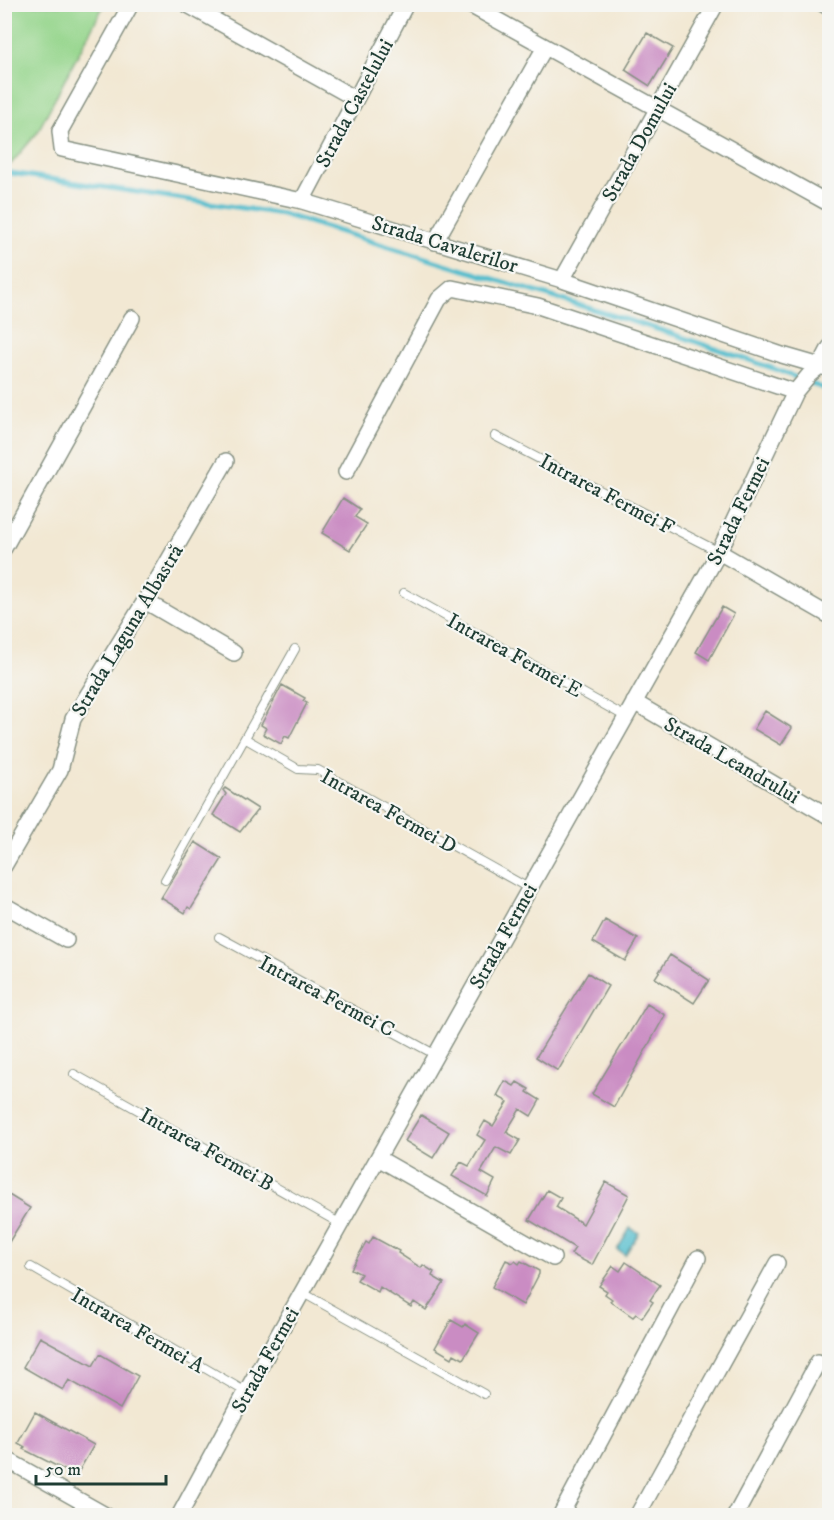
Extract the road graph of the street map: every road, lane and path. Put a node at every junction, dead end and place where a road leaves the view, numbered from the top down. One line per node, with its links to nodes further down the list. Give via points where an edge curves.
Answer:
1 (130, 4): 11 (street, Strada Cavalerilor, via 60,132 62,149)
2 (186, 4): 9 (street)
3 (406, 4): 9 (street, Strada Castelului)
4 (468, 4): 8 (street)
5 (716, 4): 10 (street, Strada Domului)
6 (823, 4): 7 (street)
7 (830, 8)
8 (545, 46): 10 (street); 13 (street)
9 (356, 99): 11 (street, Strada Castelului)
10 (658, 109): 12 (street); 14 (street, Strada Domului)
11 (302, 201): 13 (street, Strada Cavalerilor)
12 (830, 204)
13 (435, 242): 14 (street, Strada Cavalerilor)
14 (562, 280): 17 (street, Strada Cavalerilor)
15 (132, 318): 22 (street)
16 (830, 346): 17 (street, Strada Fermei)
17 (819, 370): 18 (street, Strada Fermei)
18 (795, 392): 21 (street, via 538,306 452,288 439,299); 23 (street, Strada Fermei)
19 (495, 436): 23 (lane, Intrarea Fermei F)
20 (226, 460): 25 (street, Strada Laguna Albastră)
21 (346, 472)
22 (4, 548)
23 (719, 552): 26 (street); 29 (street, Strada Fermei)
24 (404, 593): 30 (lane, Intrarea Fermei E)
25 (145, 601): 28 (street); 33 (street, Strada Laguna Albastră, via 73,719 60,770)
26 (830, 616)
27 (295, 649): 31 (lane)
28 (234, 653)
29 (634, 702): 30 (street, Strada Fermei); 32 (street, Strada Leandrului)
30 (626, 717): 35 (street, Strada Fermei)
31 (246, 740): 34 (lane); 35 (lane, Intrarea Fermei D, via 298,769 318,770)
32 (830, 817)
33 (4, 866)
34 (165, 880)
35 (530, 889): 39 (street, Strada Fermei)
36 (4, 905): 38 (street)
37 (219, 937): 39 (lane, Intrarea Fermei C)
38 (66, 940)
39 (436, 1055): 41 (street, Strada Fermei)
40 (74, 1074): 42 (lane, Intrarea Fermei B)
41 (378, 1158): 42 (street, Strada Fermei); 43 (street)
42 (341, 1224): 47 (street, Strada Fermei)
43 (554, 1258)
44 (698, 1258): 54 (street)
45 (777, 1263): 55 (street)
46 (31, 1268): 49 (lane, Intrarea Fermei A)
47 (303, 1293): 49 (street, Strada Fermei); 50 (lane)
48 (818, 1362): 56 (street)
49 (246, 1392): 53 (street, Strada Fermei)
50 (484, 1394)
51 (4, 1458): 52 (street)
52 (107, 1515)
53 (179, 1515)
54 (560, 1515)
55 (637, 1515)
56 (735, 1515)

